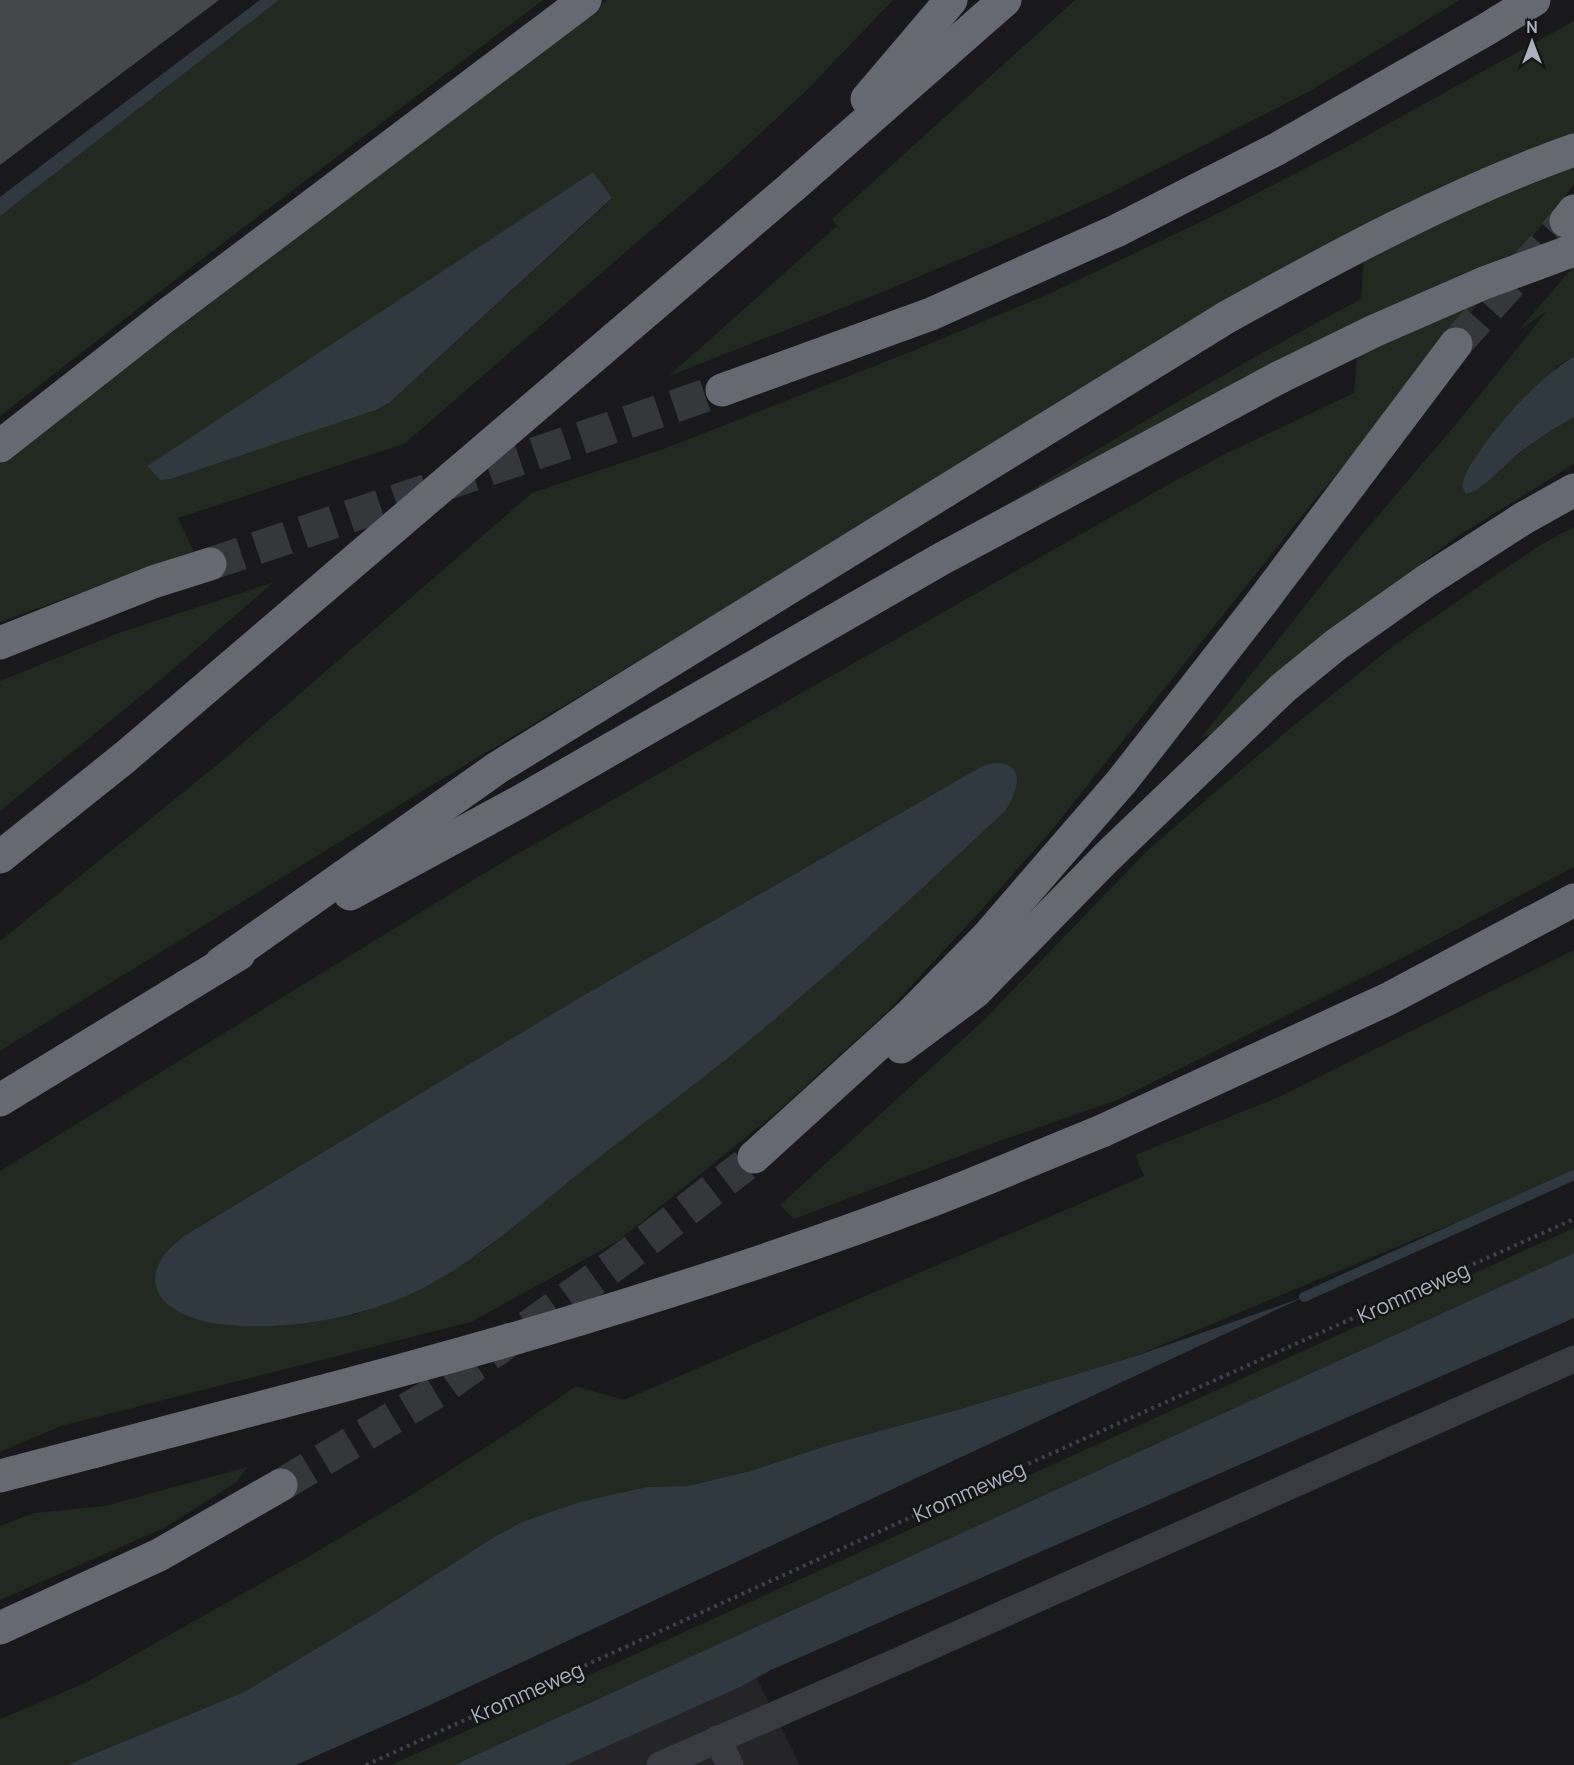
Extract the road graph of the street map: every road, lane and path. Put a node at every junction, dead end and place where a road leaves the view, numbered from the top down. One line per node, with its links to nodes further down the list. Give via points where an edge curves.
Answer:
1 (585, 0): 10 (highway)
2 (951, 0): 6 (highway)
3 (1005, 0): 6 (highway)
4 (1534, 0): 9 (highway, via 1277,149 1116,231 931,314)
5 (1574, 150): 16 (highway, via 1400,226 1227,317 507,762)
6 (793, 186): 14 (highway, bridge, via 124,758)
7 (1571, 227): 16 (highway, bridge, via 1484,283 1280,377 944,558 519,802)
8 (1456, 344): 11 (highway, via 1261,603 1099,807 987,937 909,1016 749,1161 975,992 1106,858 1292,681 1426,581)
9 (722, 390)
10 (0, 446)
11 (1574, 490)
12 (210, 564): 13 (highway, via 153,582)
13 (0, 643)
14 (0, 857)
15 (1574, 900): 20 (highway, bridge, via 1388,999 1102,1131 930,1201 576,1320)
16 (221, 963): 17 (highway)
17 (0, 1100)
18 (1574, 1220): 24 (path, Krommeweg)
19 (1574, 1359): 23 (street)
20 (0, 1476)
21 (281, 1485): 22 (highway, via 159,1555)
22 (0, 1628)
23 (717, 1739): 25 (street); 26 (street)
24 (366, 1765)
25 (660, 1765)
26 (730, 1765)

